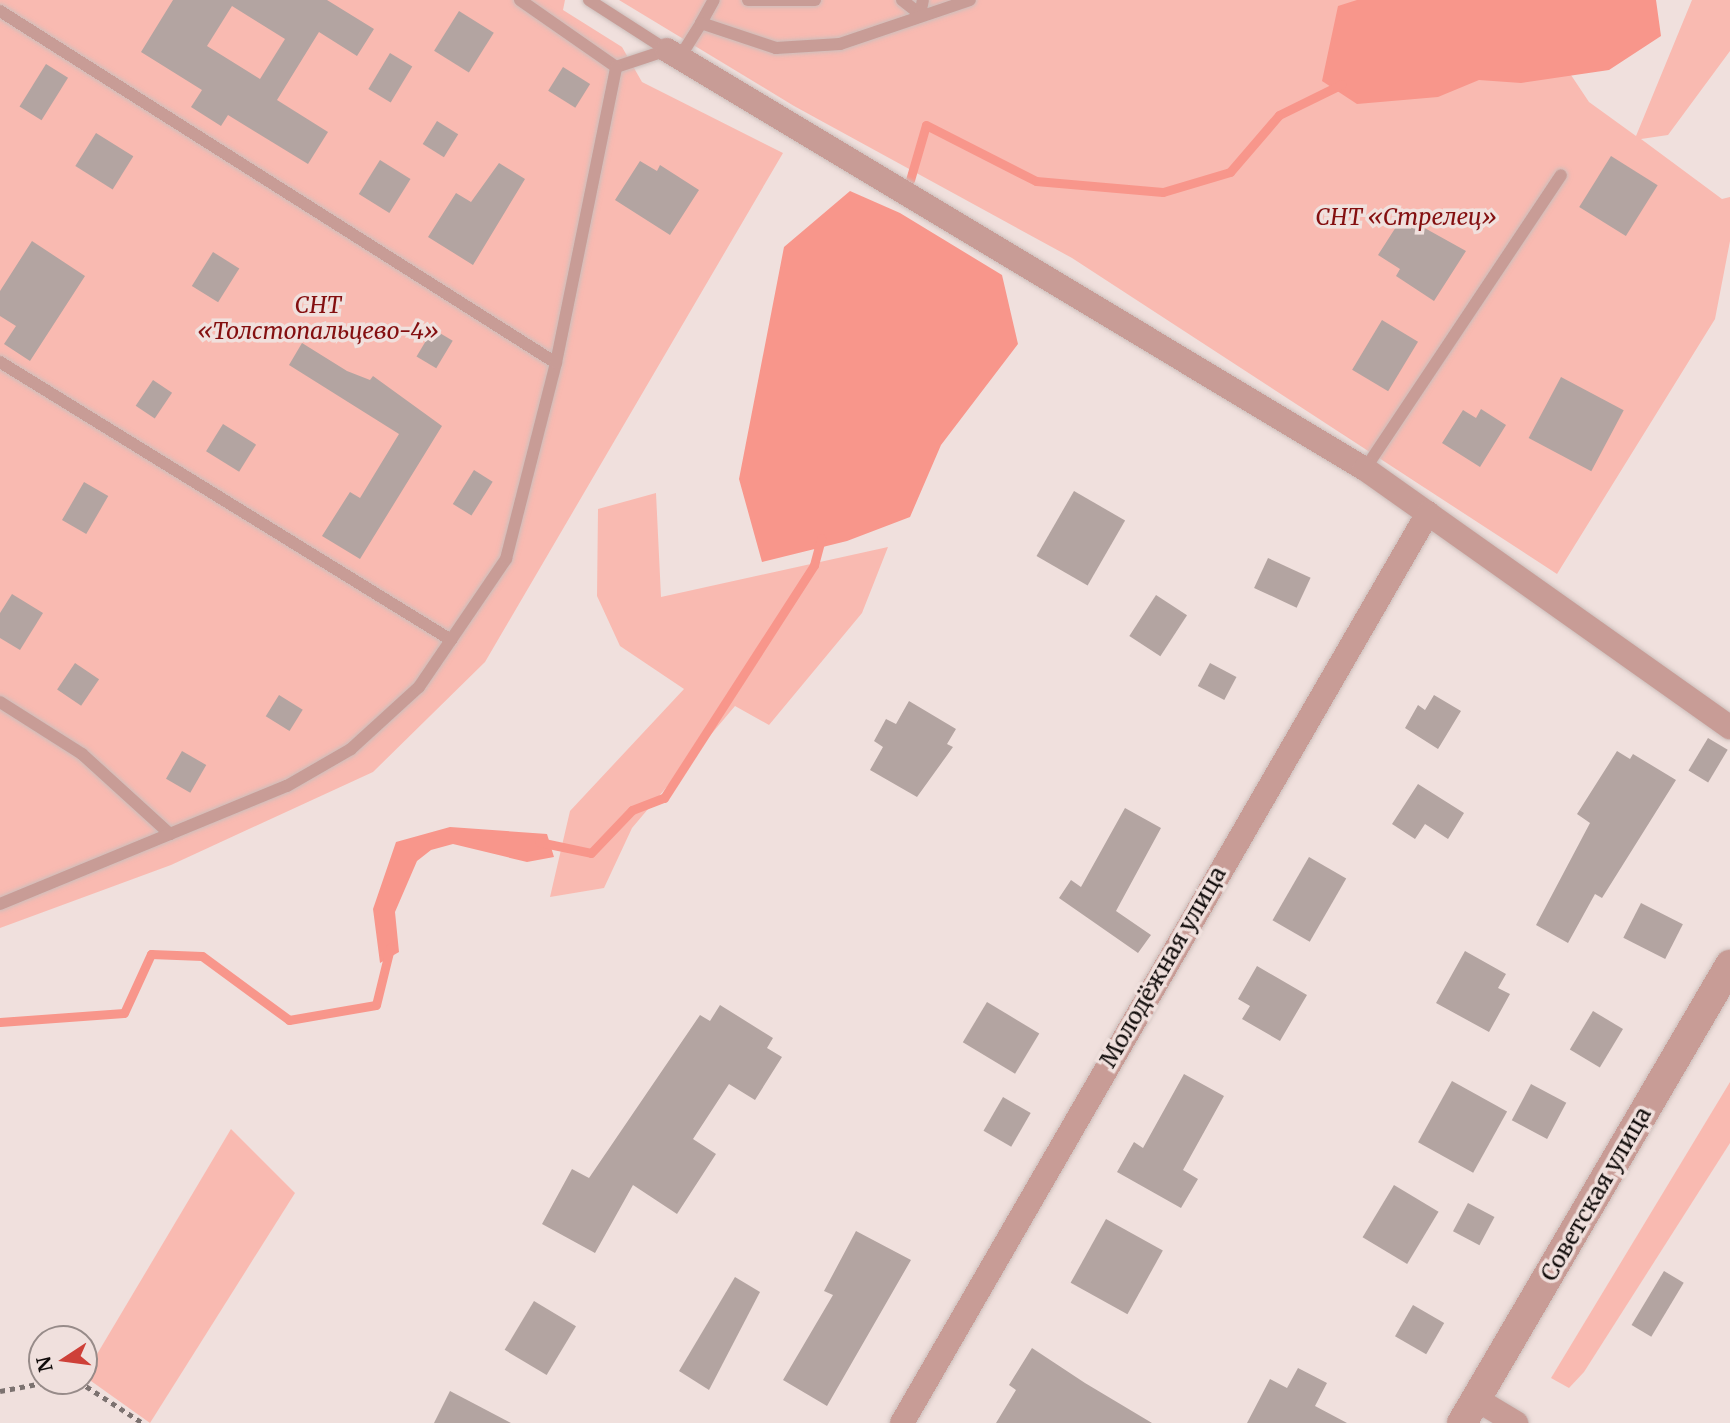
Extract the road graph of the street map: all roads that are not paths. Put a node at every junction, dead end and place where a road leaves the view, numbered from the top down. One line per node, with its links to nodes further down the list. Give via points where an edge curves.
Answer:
1 (520, 0): 13 (lane)
2 (589, 0): 12 (lane)
3 (714, 0): 11 (lane)
4 (748, 0): 5 (lane)
5 (815, 0)
6 (902, 0): 10 (lane)
7 (923, 0): 10 (lane)
8 (970, 0): 10 (lane)
9 (0, 11): 16 (lane)
10 (920, 14): 11 (lane, via 840,44 776,48)
11 (701, 23): 12 (lane)
12 (673, 54): 13 (lane); 17 (street)
13 (616, 67): 16 (lane)
14 (1561, 175): 17 (lane)
15 (0, 362): 19 (lane)
16 (556, 363): 19 (lane, via 506,559)
17 (1365, 469): 18 (street)
18 (1428, 513): 21 (street); 26 (street, Молодёжная улица, via 1409,538)
19 (451, 640): 22 (lane, via 419,687 351,749 287,786)
20 (0, 702): 22 (lane, via 82,754)
21 (1730, 727)
22 (170, 834): 23 (lane)
23 (0, 904)
24 (1730, 965): 25 (street, Советская улица)
25 (1469, 1411): 27 (street)
26 (902, 1423)
27 (1516, 1423)

